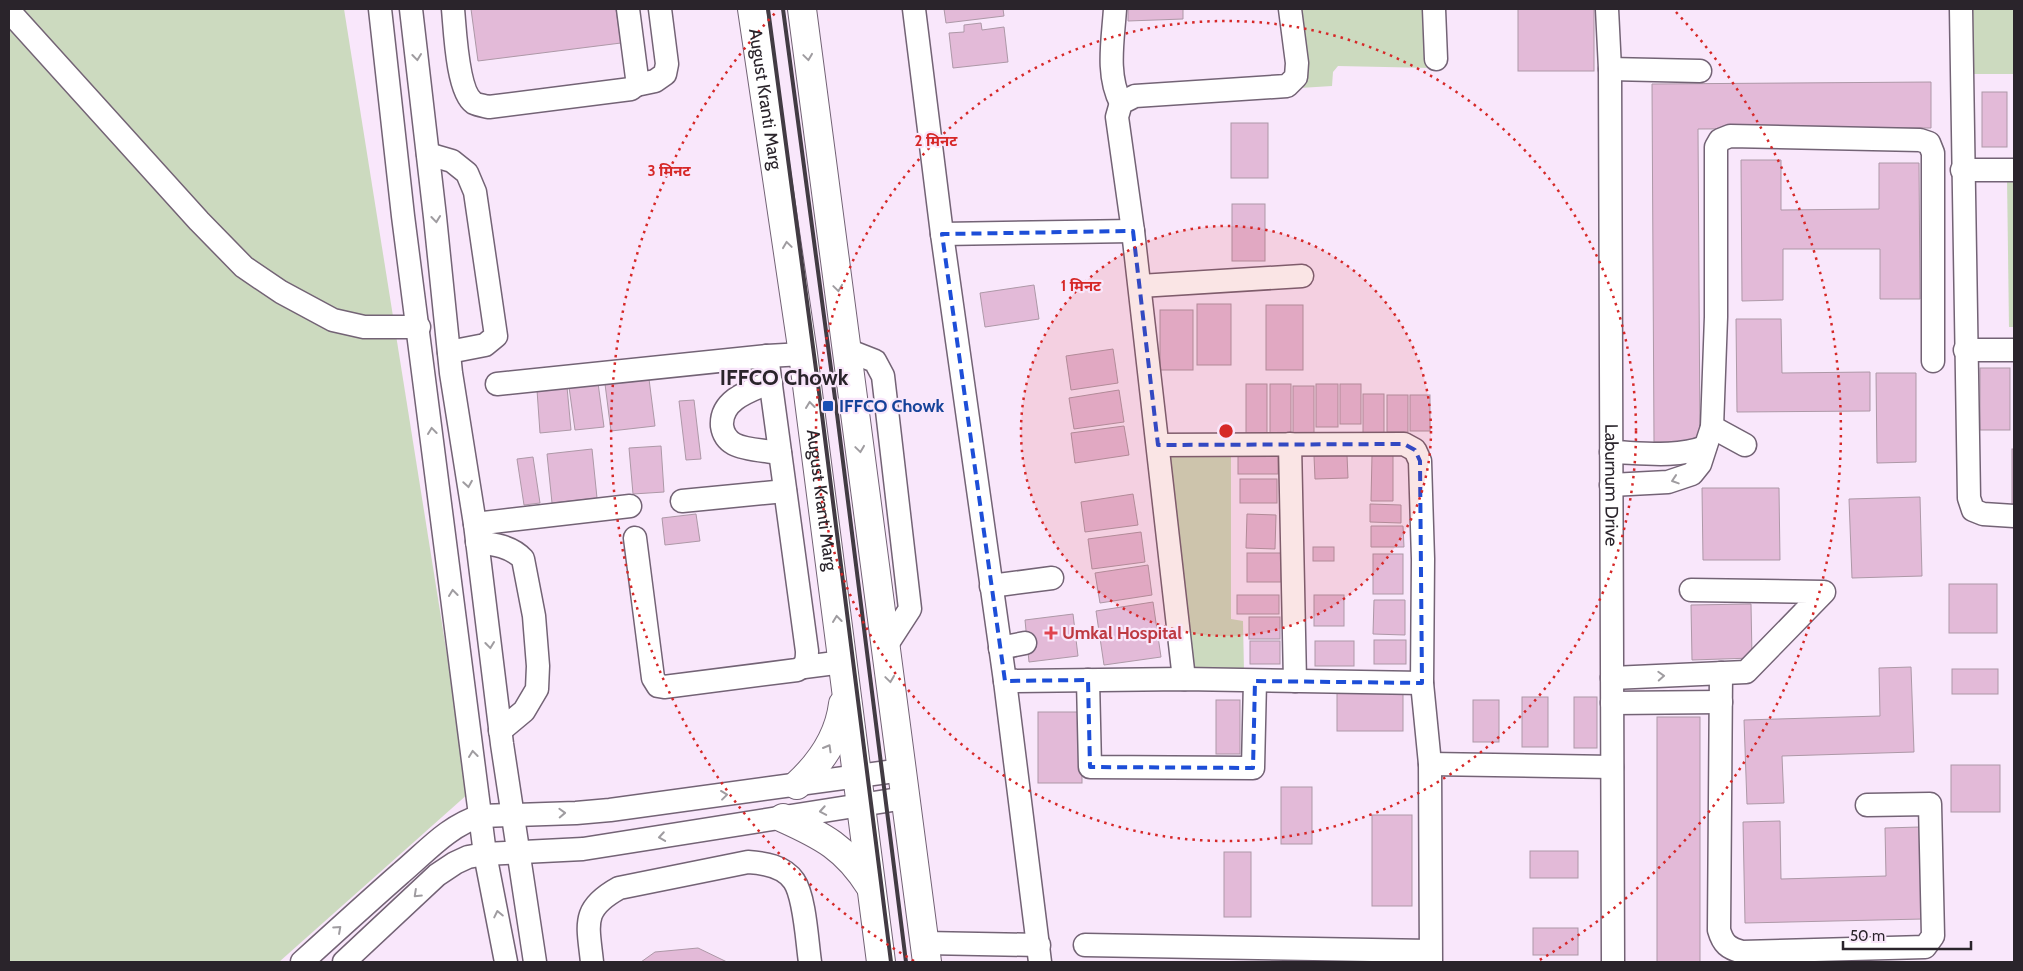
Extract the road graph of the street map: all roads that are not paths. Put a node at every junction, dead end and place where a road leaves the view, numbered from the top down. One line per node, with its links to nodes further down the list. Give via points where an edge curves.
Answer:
1 (380, 9): 27 (street)
2 (411, 9): 20 (street, one-way to 20)
3 (453, 9): 18 (street, via 465,92 474,103 489,107 631,89)
4 (628, 9): 18 (street)
5 (660, 9): 18 (street, via 667,64 665,74 655,81)
6 (752, 9): 31 (main road, August Kranti Marg, one-way to 6)
7 (802, 9): 69 (main road, one-way to 69)
8 (914, 9): 24 (street)
9 (1115, 9): 19 (street, via 1112,68 1114,91)
10 (1290, 9): 19 (street, via 1297,62 1296,77 1287,86 1134,96)
11 (1434, 9): 15 (street)
12 (1607, 9): 16 (street, Laburnum Drive)
13 (1961, 9): 21 (street)
14 (9, 11): 27 (street, via 198,221 244,267 281,292 333,320 364,327)
15 (1436, 59)
16 (1610, 69): 17 (street); 40 (street, Laburnum Drive)
17 (1700, 71)
18 (636, 85)
19 (1121, 103): 23 (street, via 1117,117)
20 (428, 154): 30 (street, one-way to 30); 30 (street, via 452,161 467,173 472,185 496,336 484,345)
21 (1962, 170): 22 (street); 28 (street)
22 (2014, 170)
23 (1133, 231): 24 (street); 26 (street)
24 (942, 234): 50 (street)
25 (1302, 276): 26 (street)
26 (1140, 286): 38 (street)
27 (419, 327): 76 (street, one-way to 27)
28 (1965, 350): 29 (street); 46 (street, via 1969,498 1973,510)
29 (2014, 350)
30 (449, 352): 47 (street, one-way to 47)
31 (803, 354): 32 (street); 55 (main road, August Kranti Marg, one-way to 31)
32 (767, 356): 34 (street); 35 (street)
33 (1933, 361): 36 (street, via 1933,153 1929,144 1920,140 1730,136 1720,140 1716,147 1716,317)
34 (771, 382): 41 (street); 41 (street, via 738,397 726,409 722,421 723,434 734,444)
35 (497, 384)
36 (1708, 437): 39 (street); 40 (street, via 1693,452); 42 (street, one-way to 42, via 1700,464 1692,474 1668,482)
37 (1290, 444): 38 (street); 62 (street); 63 (street, via 1404,444 1415,450 1420,461 1421,481)
38 (1158, 445): 59 (street)
39 (1745, 445)
40 (1612, 452): 42 (street, Laburnum Drive)
41 (780, 454): 43 (street)
42 (1612, 485): 57 (street, Laburnum Drive)
43 (785, 491): 44 (street); 54 (street, via 807,651)
44 (682, 501)
45 (630, 506): 47 (street)
46 (2014, 516)
47 (476, 533): 66 (street, one-way to 66); 66 (street, via 518,553 523,559 534,616 537,689 524,711)
48 (635, 538): 54 (street, via 653,678 658,686)
49 (1052, 578): 50 (street)
50 (991, 586): 53 (street)
51 (1691, 590): 56 (street, via 1824,592 1746,672)
52 (1025, 643): 53 (street)
53 (1000, 648): 60 (street)
54 (804, 667): 55 (street)
55 (844, 673): 70 (main road, August Kranti Marg); 71 (main road, one-way to 55, via 816,768 831,745 842,716)
56 (1721, 673): 57 (street, one-way to 56); 64 (street)
57 (1612, 678): 65 (street, Laburnum Drive)
58 (1088, 680): 59 (street); 60 (street); 61 (street, via 1090,767 1243,768 1253,768)
59 (1184, 680): 61 (street)
60 (1005, 681): 84 (street)
61 (1255, 681): 62 (street)
62 (1295, 681): 63 (street)
63 (1422, 683): 67 (street)
64 (1721, 702): 65 (street); 83 (street, via 1719,930)
65 (1612, 703): 68 (street, Laburnum Drive)
66 (500, 731): 75 (street)
67 (1430, 764): 68 (street); 86 (street)
68 (1612, 767): 94 (street, Laburnum Drive)
69 (902, 770): 70 (street); 72 (main road)
70 (857, 776): 71 (street); 73 (main road, August Kranti Marg)
71 (797, 785): 75 (street, one-way to 71, via 610,810)
72 (905, 798): 73 (street); 82 (main road)
73 (861, 804): 77 (street, one-way to 77); 80 (main road, August Kranti Marg)
74 (1867, 805): 83 (street, via 1930,804 1933,936 1924,947 1742,952 1730,949)
75 (514, 815): 76 (street); 78 (street)
76 (481, 816): 79 (street); 87 (street, one-way to 76, via 451,830)
77 (783, 818): 78 (street, one-way to 78, via 583,849); 80 (main road, via 819,834 845,854)
78 (519, 852): 79 (street); 90 (street)
79 (485, 854): 88 (street, one-way to 88, via 468,857 437,875); 89 (street, one-way to 79)
80 (872, 890): 93 (main road, August Kranti Marg)
81 (1085, 945): 85 (street)
82 (926, 952): 84 (street)
83 (1722, 952)
84 (1040, 954)
85 (1213, 955): 86 (street)
86 (1430, 957)
87 (302, 962)
88 (344, 962)
89 (506, 962)
90 (535, 962)
91 (592, 962): 92 (street, via 591,911 602,898 619,888 748,862 765,863 794,880 801,900)
92 (810, 962)
93 (881, 962)
94 (1613, 962)

